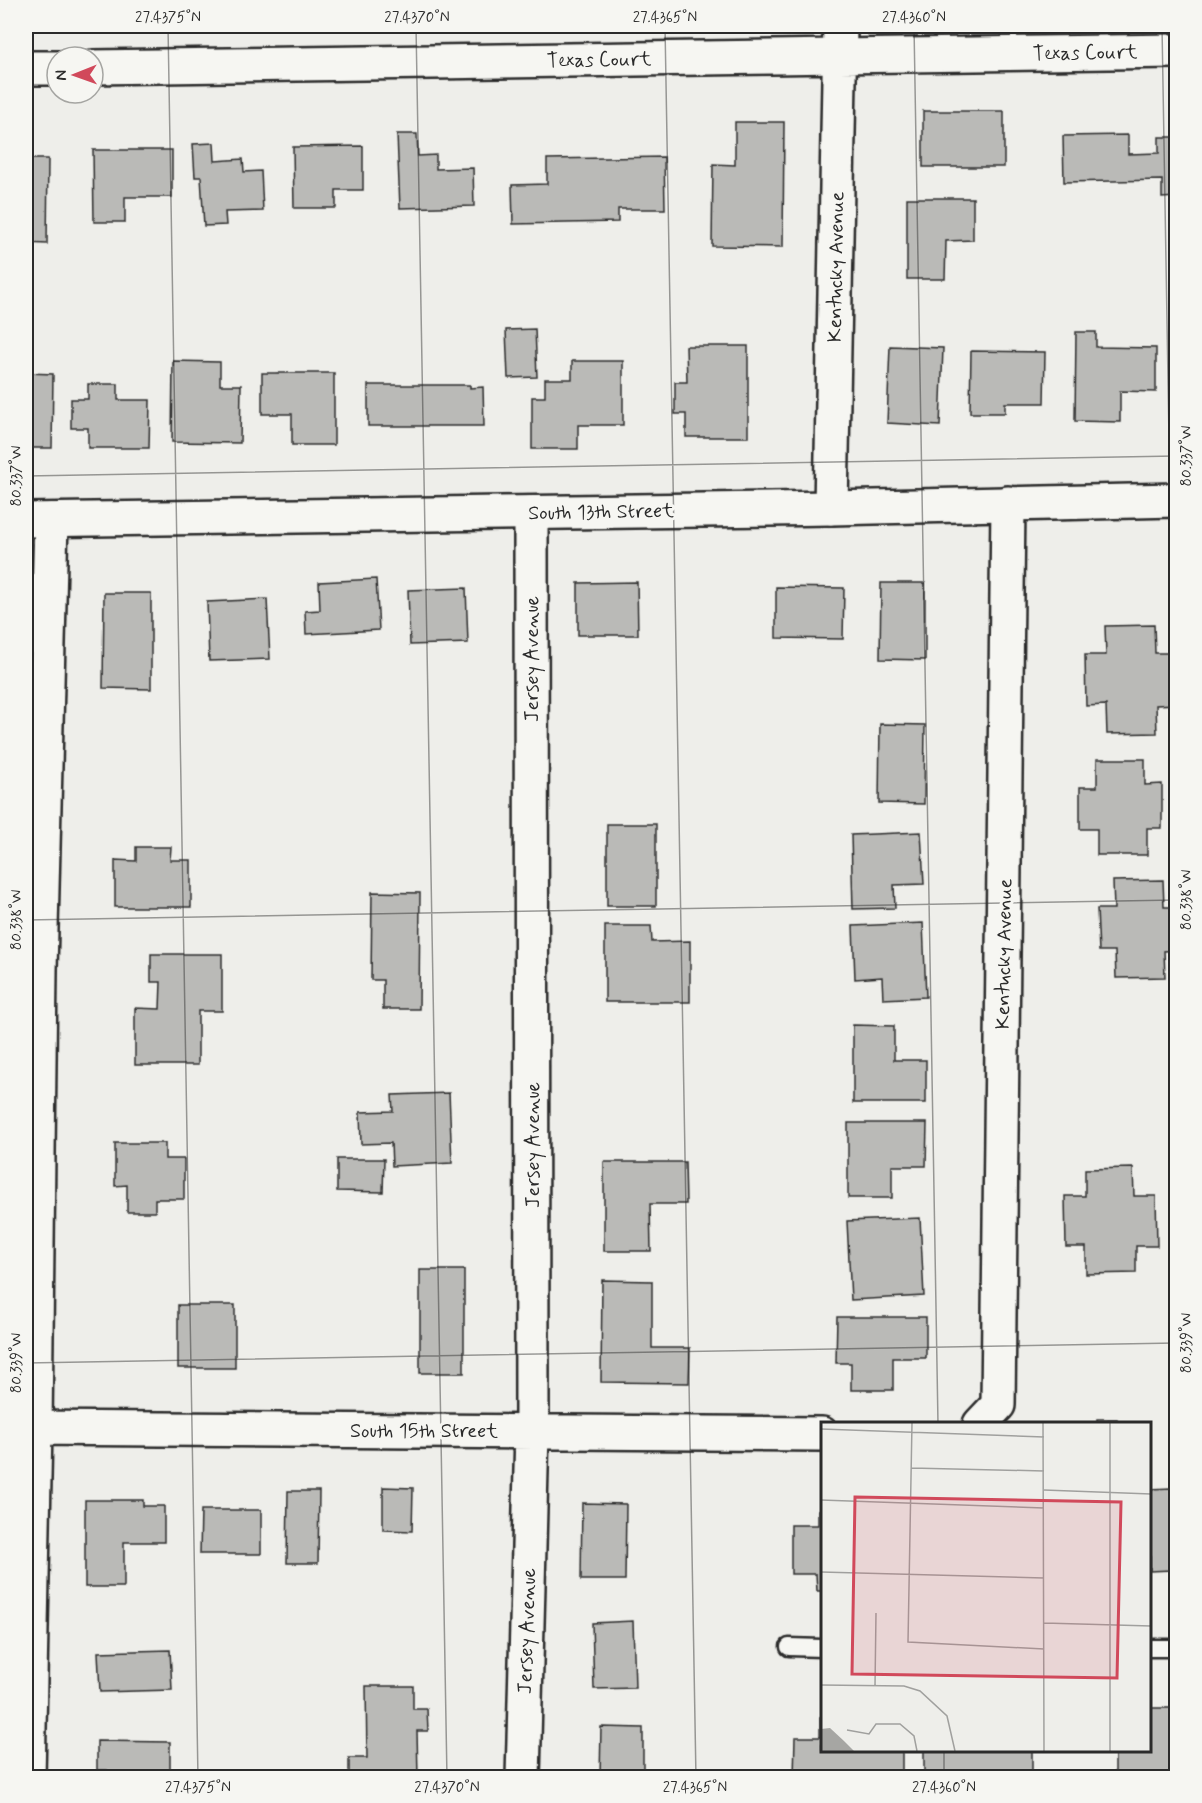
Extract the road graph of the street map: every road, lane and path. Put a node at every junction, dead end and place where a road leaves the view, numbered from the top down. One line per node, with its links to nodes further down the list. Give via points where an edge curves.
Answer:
1 (839, 40): 2 (street, Texas Court); 3 (street, Texas Court); 8 (street, Kentucky Avenue)
2 (1176, 51)
3 (105, 67)
4 (26, 68): 5 (street)
5 (45, 68)
6 (1176, 500): 7 (street, South 13th Street)
7 (1008, 503): 8 (street, South 13th Street); 11 (street, Kentucky Avenue)
8 (831, 508): 9 (street, South 13th Street)
9 (531, 513): 10 (street, South 13th Street); 13 (street, Jersey Avenue)
10 (38, 520): 12 (street, via 40,969)
11 (989, 1414)
12 (30, 1428): 13 (street, South 15th Street); 19 (street)
13 (532, 1431): 14 (street, South 15th Street); 20 (street, Jersey Avenue)
14 (821, 1434)
15 (789, 1647): 16 (lane)
16 (821, 1648)
17 (1151, 1648): 18 (lane)
18 (1176, 1648)
19 (28, 1778)
20 (523, 1778)

